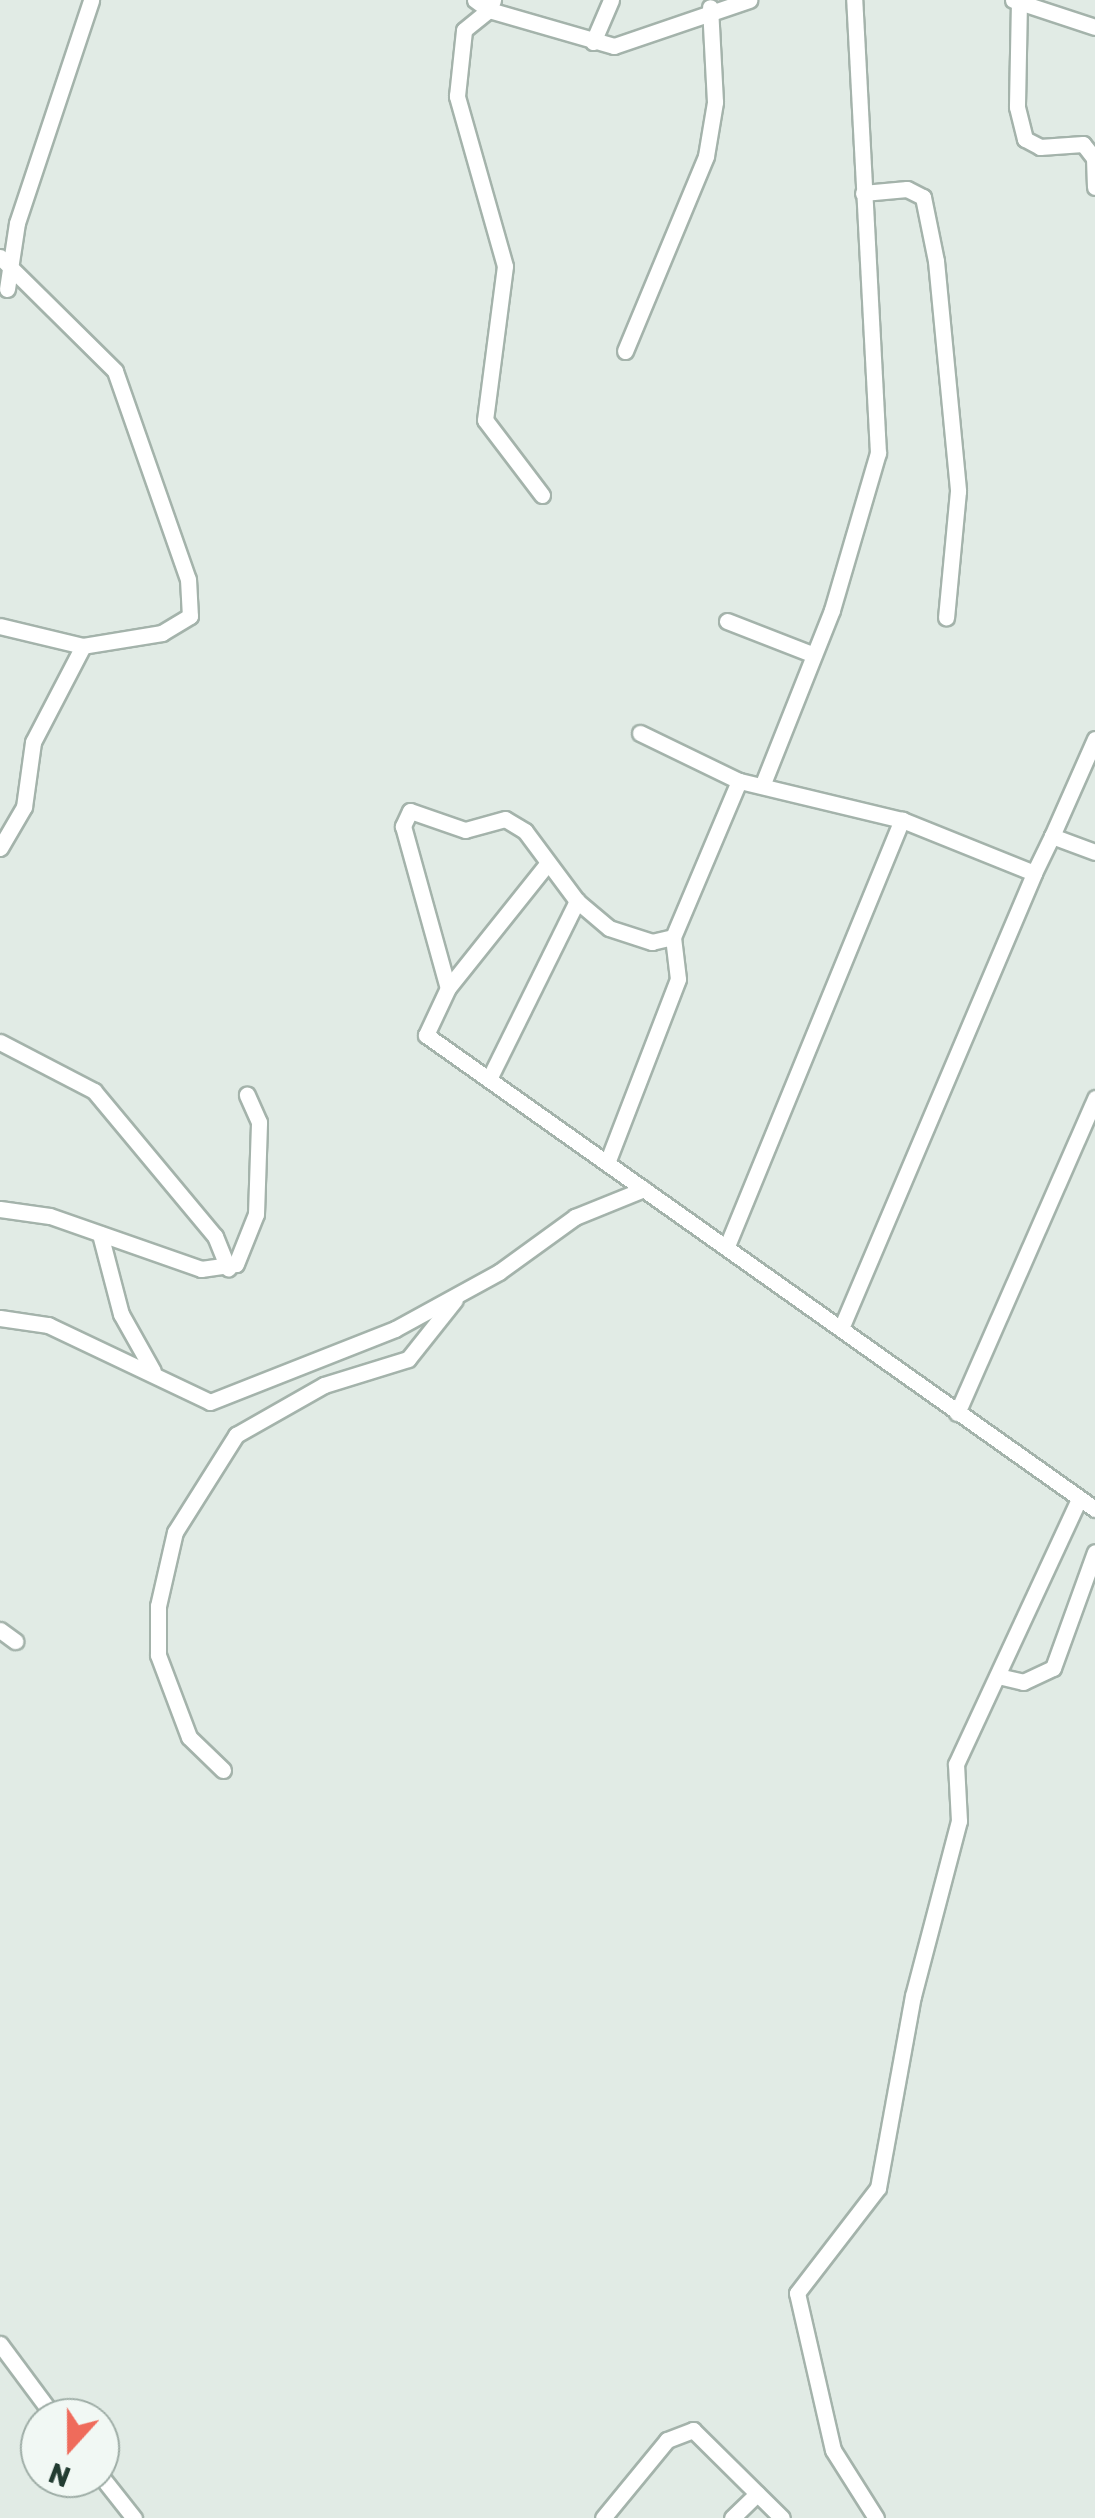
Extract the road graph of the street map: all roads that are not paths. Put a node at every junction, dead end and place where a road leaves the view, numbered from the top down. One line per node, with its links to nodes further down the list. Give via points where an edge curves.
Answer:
1 (90, 0): 12 (street)
2 (611, 0): 9 (street)
3 (749, 0): 7 (street)
4 (854, 0): 11 (street)
5 (1016, 1): 8 (street); 10 (street, via 1017,108 1025,139 1040,146 1084,144)
6 (485, 3): 9 (street); 15 (street, via 464,30 457,96 505,266 486,420)
7 (710, 7): 9 (street, via 642,43); 14 (street, via 715,102 706,156)
8 (1095, 26)
9 (593, 42)
10 (1095, 186)
11 (862, 193): 16 (street, via 906,189 923,197 936,261 958,491); 20 (street, via 878,452)
12 (6, 264): 13 (street); 19 (street, via 114,371 188,579 184,625)
13 (8, 290)
14 (625, 352)
15 (542, 494)
16 (946, 618)
17 (727, 622): 20 (street)
18 (0, 626): 19 (street)
19 (82, 646): 27 (street, via 33,742 24,807)
20 (814, 655): 24 (street)
21 (640, 733): 23 (street)
22 (1095, 739): 26 (street)
23 (739, 781): 24 (street); 32 (street)
24 (764, 781): 25 (street)
25 (902, 820): 30 (street); 42 (street)
26 (1052, 836): 28 (street); 30 (street)
27 (0, 848)
28 (1095, 852)
29 (547, 864): 31 (street); 33 (street); 33 (street, via 526,831 505,819 464,830 410,811 402,826 430,903)
30 (1034, 873): 46 (street)
31 (577, 901): 32 (street, via 609,928 652,942); 35 (street)
32 (673, 937): 38 (street, via 678,979)
33 (448, 988): 35 (street, via 426,1035)
34 (0, 1042): 43 (street, via 94,1091 215,1236)
35 (489, 1079): 38 (street)
36 (247, 1095): 43 (street, via 259,1122 256,1214 248,1249)
37 (1095, 1098): 48 (street)
38 (607, 1163): 39 (street)
39 (644, 1189): 42 (street); 44 (street, via 575,1217)
40 (0, 1209): 41 (street)
41 (100, 1234): 43 (street, via 201,1269); 47 (street, via 121,1314)
42 (727, 1246): 46 (street)
43 (228, 1268)
44 (460, 1293): 47 (street, via 394,1330 210,1402); 55 (street, via 408,1358 324,1386 236,1435 175,1532 158,1606 158,1656 188,1738)
45 (0, 1318): 47 (street, via 48,1324)
46 (842, 1326): 48 (street)
47 (153, 1371)
48 (957, 1413): 49 (street)
49 (1080, 1498): 50 (street); 54 (street)
50 (1095, 1510)
51 (1095, 1552): 54 (street, via 1053,1668 1023,1682)
52 (0, 1630): 53 (street)
53 (15, 1641)
54 (998, 1676): 64 (street, via 956,1764 960,1822 914,1996 878,2188 797,2293 833,2450)
55 (223, 1770)
56 (0, 2344): 57 (street)
57 (39, 2398)
58 (758, 2494): 61 (street, via 694,2430 667,2440); 62 (street); 63 (street)
59 (118, 2498): 60 (street)
60 (134, 2518)
61 (603, 2518)
62 (732, 2518)
63 (782, 2518)
64 (876, 2518)

